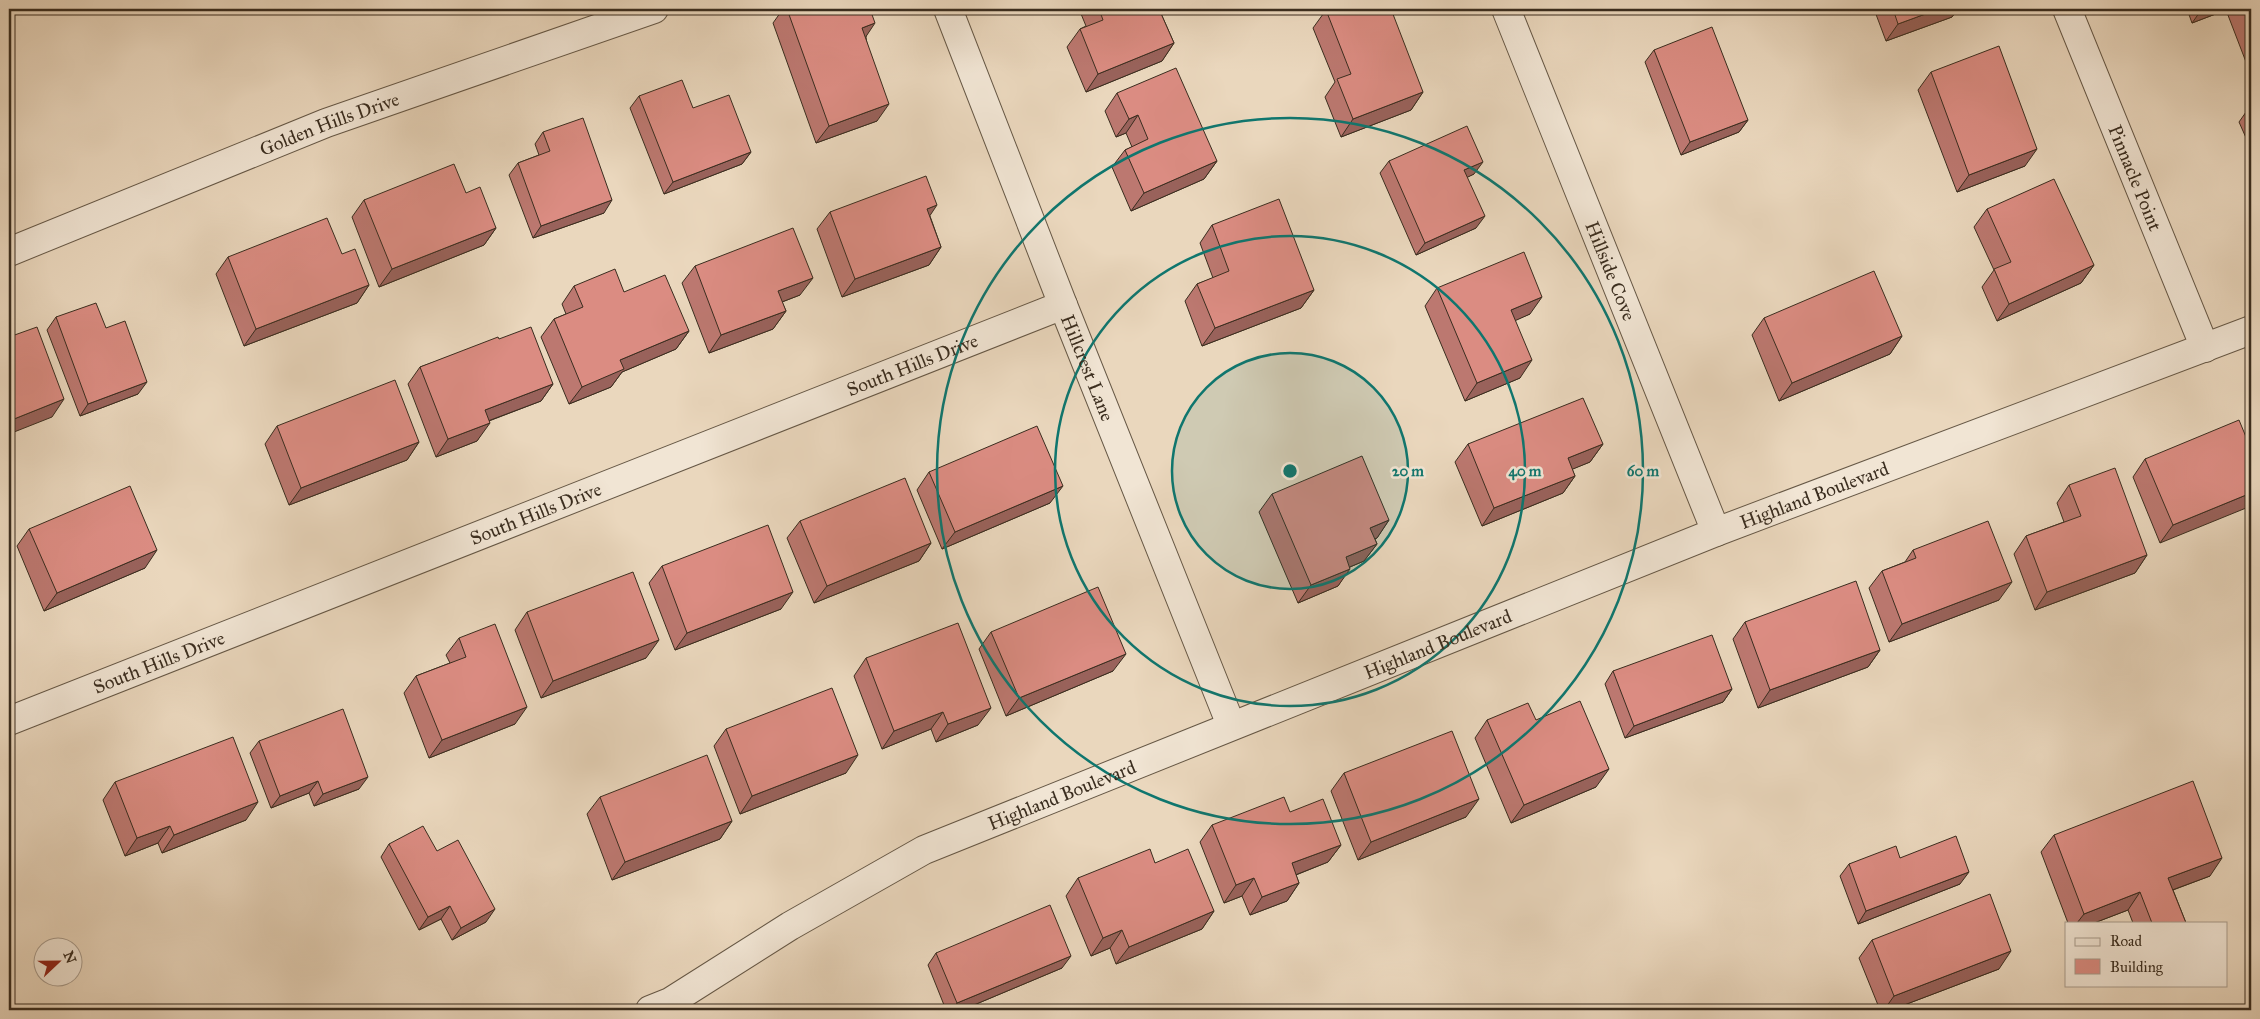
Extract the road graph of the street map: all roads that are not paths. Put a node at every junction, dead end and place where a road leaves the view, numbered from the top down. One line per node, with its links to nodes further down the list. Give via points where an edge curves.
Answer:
1 (654, 9): 5 (street, Golden Hills Drive, via 326,123)
2 (948, 9): 6 (street, Hillcrest Lane)
3 (1506, 9): 9 (street, Hillside Cove)
4 (2067, 9): 8 (street, Pinnacle Point)
5 (9, 252)
6 (1063, 305): 10 (street, South Hills Drive); 11 (street, Hillcrest Lane)
7 (2251, 330): 8 (street, Highland Boulevard)
8 (2205, 348): 9 (street, Highland Boulevard)
9 (1716, 532): 11 (street, Highland Boulevard)
10 (9, 721)
11 (1231, 725): 12 (street, Highland Boulevard, via 924,850 790,926 670,1002)
12 (650, 1010)

